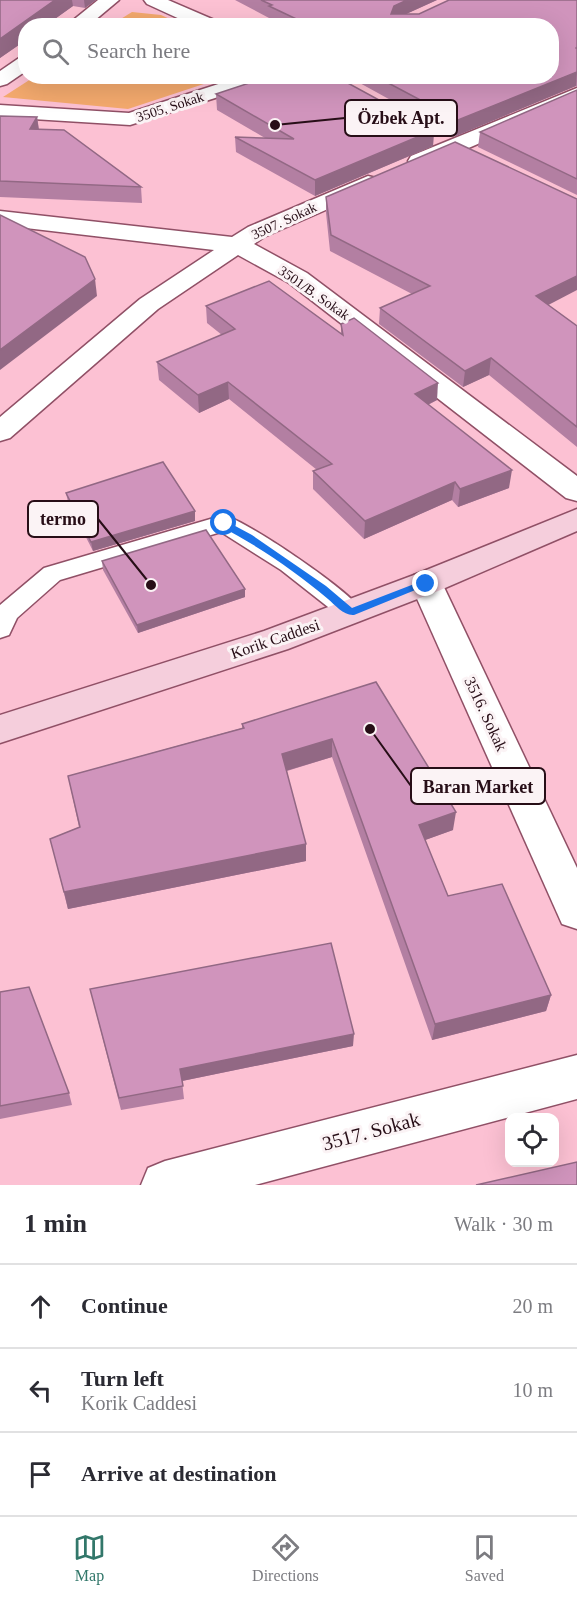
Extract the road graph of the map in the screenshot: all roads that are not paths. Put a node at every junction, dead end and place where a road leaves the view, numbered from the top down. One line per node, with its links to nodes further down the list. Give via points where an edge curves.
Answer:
1 (110, 0): 3 (street)
2 (153, 0): 4 (street)
3 (86, 18)
4 (194, 18)
5 (18, 68): 6 (street)
6 (0, 81)
7 (240, 84): 9 (street, 3505. Sokak, via 130,119)
8 (577, 94): 11 (street, 3507. Sokak, via 256,232)
9 (0, 111)
10 (0, 218): 11 (street, 3501/B. Sokak)
11 (237, 244): 12 (street, 3507. Sokak, via 149,304); 13 (street, 3501/B. Sokak, via 298,278)
12 (0, 432)
13 (577, 491)
14 (577, 519): 15 (main road, Korik Caddesi)
15 (426, 584): 16 (main road, Korik Caddesi); 19 (street, 3516. Sokak)
16 (351, 612): 17 (lane, via 224,523 52,574 7,613); 18 (main road, Korik Caddesi)
17 (0, 629)
18 (0, 729)
19 (577, 911)
20 (577, 1077): 21 (street, 3517. Sokak)
21 (165, 1185)

